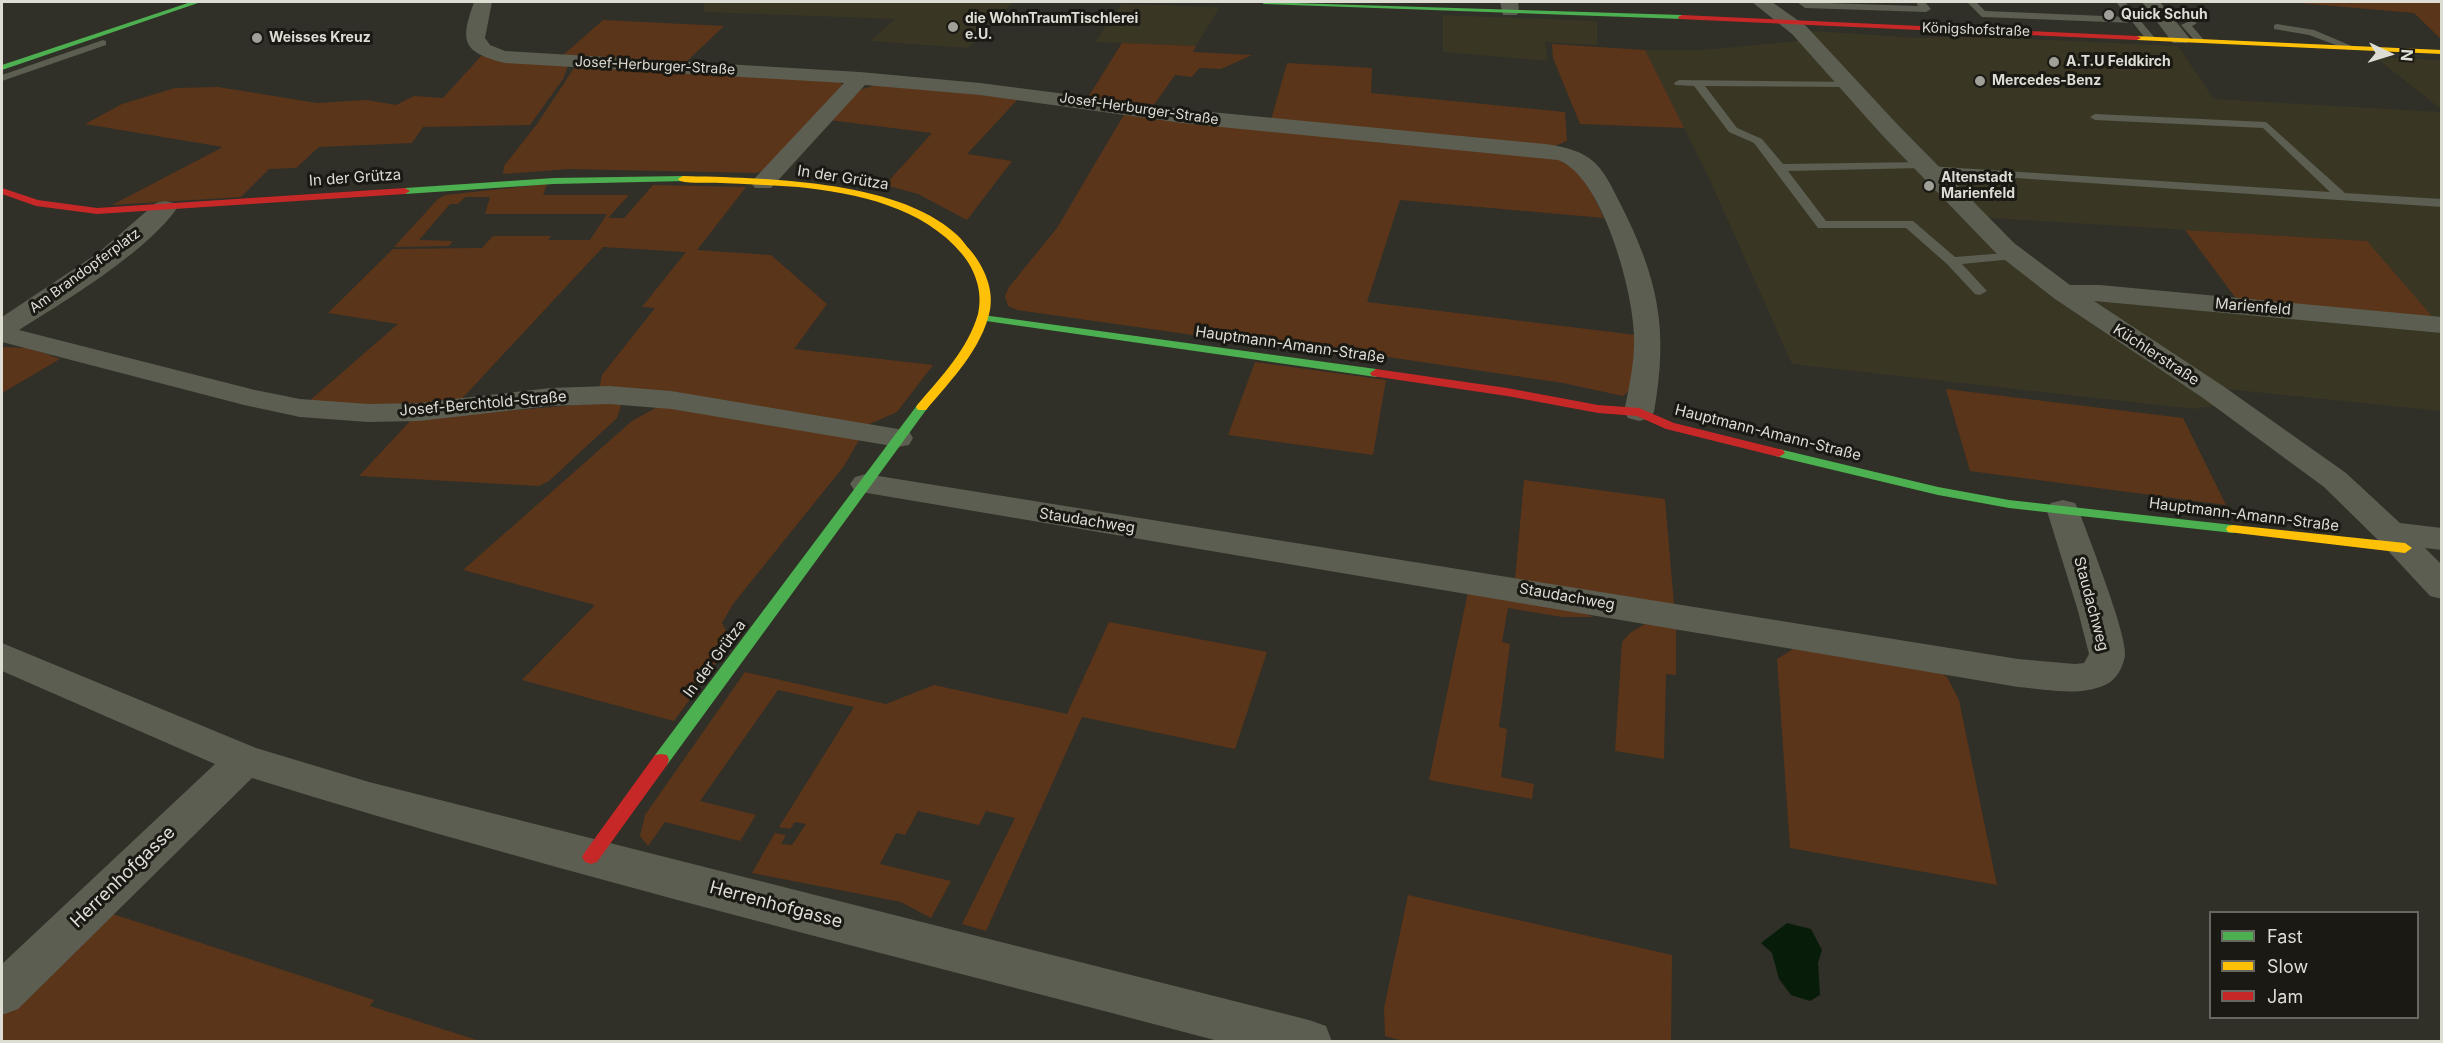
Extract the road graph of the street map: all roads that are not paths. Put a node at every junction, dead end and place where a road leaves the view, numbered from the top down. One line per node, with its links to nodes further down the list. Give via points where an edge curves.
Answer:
1 (168, 2): 12 (street)
2 (197, 2): 12 (street)
3 (483, 2): 23 (street, Josef-Herburger-Straße, via 474,39 477,47 493,55)
4 (1264, 2): 10 (street, Königshofstraße)
5 (1761, 2): 11 (street, Küchlerstraße)
6 (1920, 2): 11 (lane, via 1926,9 1805,5)
7 (1971, 2): 13 (lane, via 1982,14)
8 (2121, 2): 13 (lane)
9 (2151, 2): 17 (street)
10 (1509, 6): 11 (street, Königshofstraße)
11 (1793, 11): 16 (street, Königshofstraße); 26 (street, Küchlerstraße, via 1799,30)
12 (138, 20): 21 (street)
13 (2134, 20): 16 (lane)
14 (2192, 23): 17 (lane, via 2186,25)
15 (2277, 27): 19 (lane, via 2311,32)
16 (2149, 37): 17 (street, Königshofstraße)
17 (2189, 39): 19 (street, Königshofstraße)
18 (103, 43): 22 (lane)
19 (2349, 47): 20 (street, Königshofstraße)
20 (2442, 52)
21 (2, 68)
22 (2, 78)
23 (860, 78): 30 (street); 43 (street, Josef-Herburger-Straße, via 1569,156 1587,167 1598,184 1628,242 1644,295 1647,369)
24 (1679, 83): 25 (lane)
25 (1697, 83): 26 (lane); 29 (lane, via 1732,130 1758,141)
26 (1848, 84): 28 (street, Küchlerstraße)
27 (2095, 117): 32 (lane, via 2266,125)
28 (1925, 167): 29 (lane); 32 (lane); 35 (street, Küchlerstraße)
29 (1780, 168): 36 (lane, via 1822,225 1909,224)
30 (763, 183): 34 (street, In der Grütza, via 603,177); 39 (street, In der Grütza, via 882,199 922,214 959,241 977,265 984,288)
31 (2, 191): 34 (street, In der Grütza, via 48,206 97,211)
32 (2341, 196): 33 (lane)
33 (2442, 203)
34 (165, 208): 41 (street, Am Brandopferplatz, via 93,268)
35 (2013, 255): 36 (lane); 38 (street, Küchlerstraße)
36 (1952, 261): 37 (lane)
37 (1980, 291)
38 (2064, 293): 40 (street, Marienfeld, via 2186,300); 48 (street, Küchlerstraße, via 2301,454 2335,480)
39 (983, 318): 43 (street, Hauptmann-Amann-Straße); 44 (street, In der Grütza)
40 (2442, 325)
41 (2, 329)
42 (2, 334): 44 (street, Josef-Berchtold-Straße, via 254,399 309,409 419,412 609,395 671,400)
43 (1639, 412): 46 (street, Hauptmann-Amann-Straße, via 1687,431 1938,491)
44 (898, 438): 45 (street, In der Grütza)
45 (866, 484): 46 (street, Staudachweg, via 2018,673 2074,678 2094,675 2103,667 2107,654); 52 (street, In der Grütza)
46 (2064, 511): 48 (street, Hauptmann-Amann-Straße)
47 (2442, 539): 48 (street)
48 (2398, 541): 49 (street, Küchlerstraße)
49 (2442, 587)
50 (2, 656): 51 (street, Herrenhofgasse)
51 (245, 760): 52 (street, Herrenhofgasse, via 369,798); 53 (street, Herrenhofgasse)
52 (591, 857): 54 (street, Herrenhofgasse)
53 (2, 994)
54 (1309, 1041)

